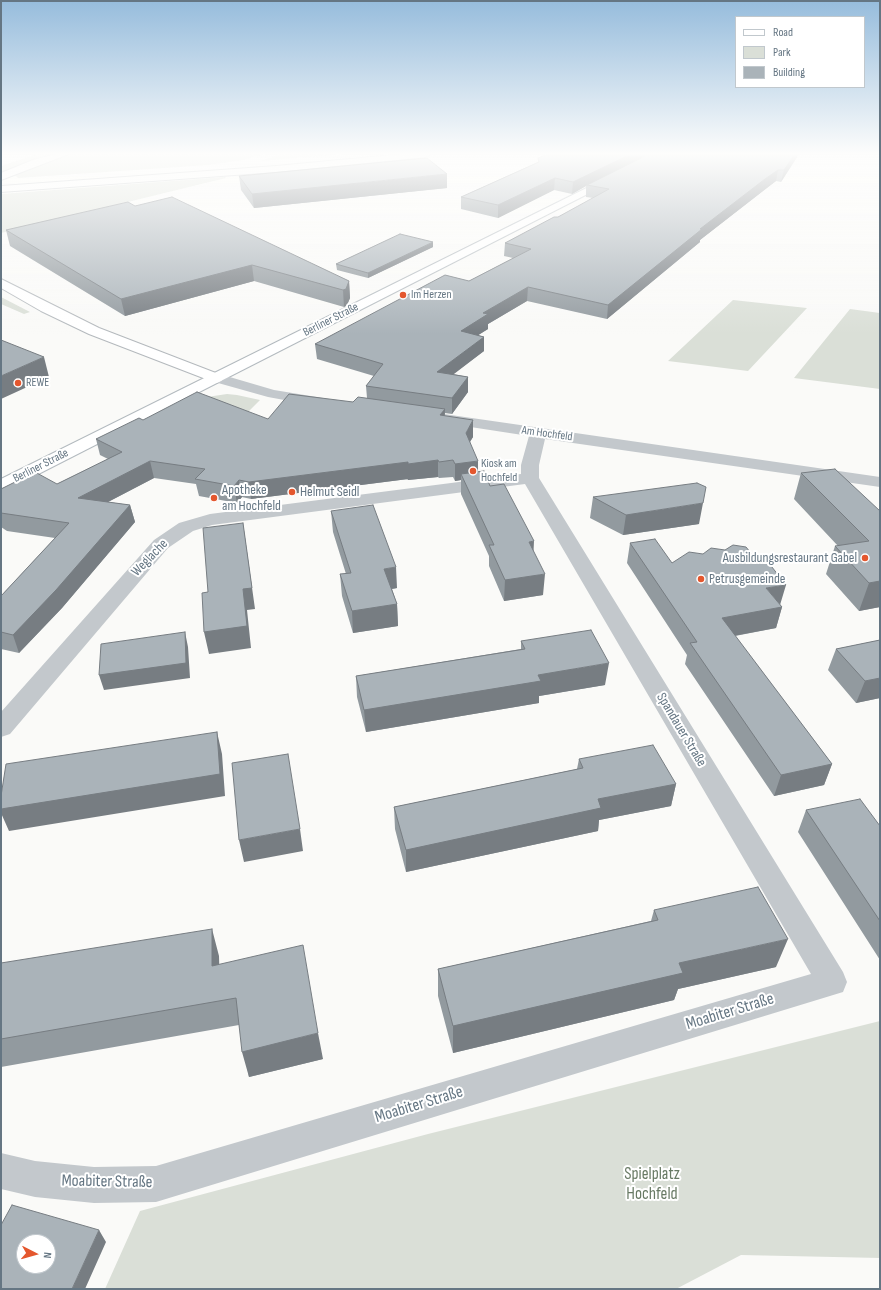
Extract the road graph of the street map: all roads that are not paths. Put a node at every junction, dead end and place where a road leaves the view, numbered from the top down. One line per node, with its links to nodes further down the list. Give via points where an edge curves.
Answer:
1 (541, 214): 3 (main road, Berliner Straße)
2 (1, 283): 3 (main road, via 87,328)
3 (216, 378): 4 (street, via 273,394); 9 (main road, Berliner Straße)
4 (334, 403)
5 (432, 418): 6 (street, Am Hochfeld)
6 (538, 432): 7 (street, via 530,465); 8 (street, Am Hochfeld)
7 (530, 478): 10 (street, Weglache, via 210,520 186,528 161,544); 11 (street, Spandauer Straße)
8 (880, 482)
9 (1, 486)
10 (1, 728)
11 (832, 982): 12 (street, Moabiter Straße, via 156,1184 86,1184 35,1179)
12 (1, 1171)

